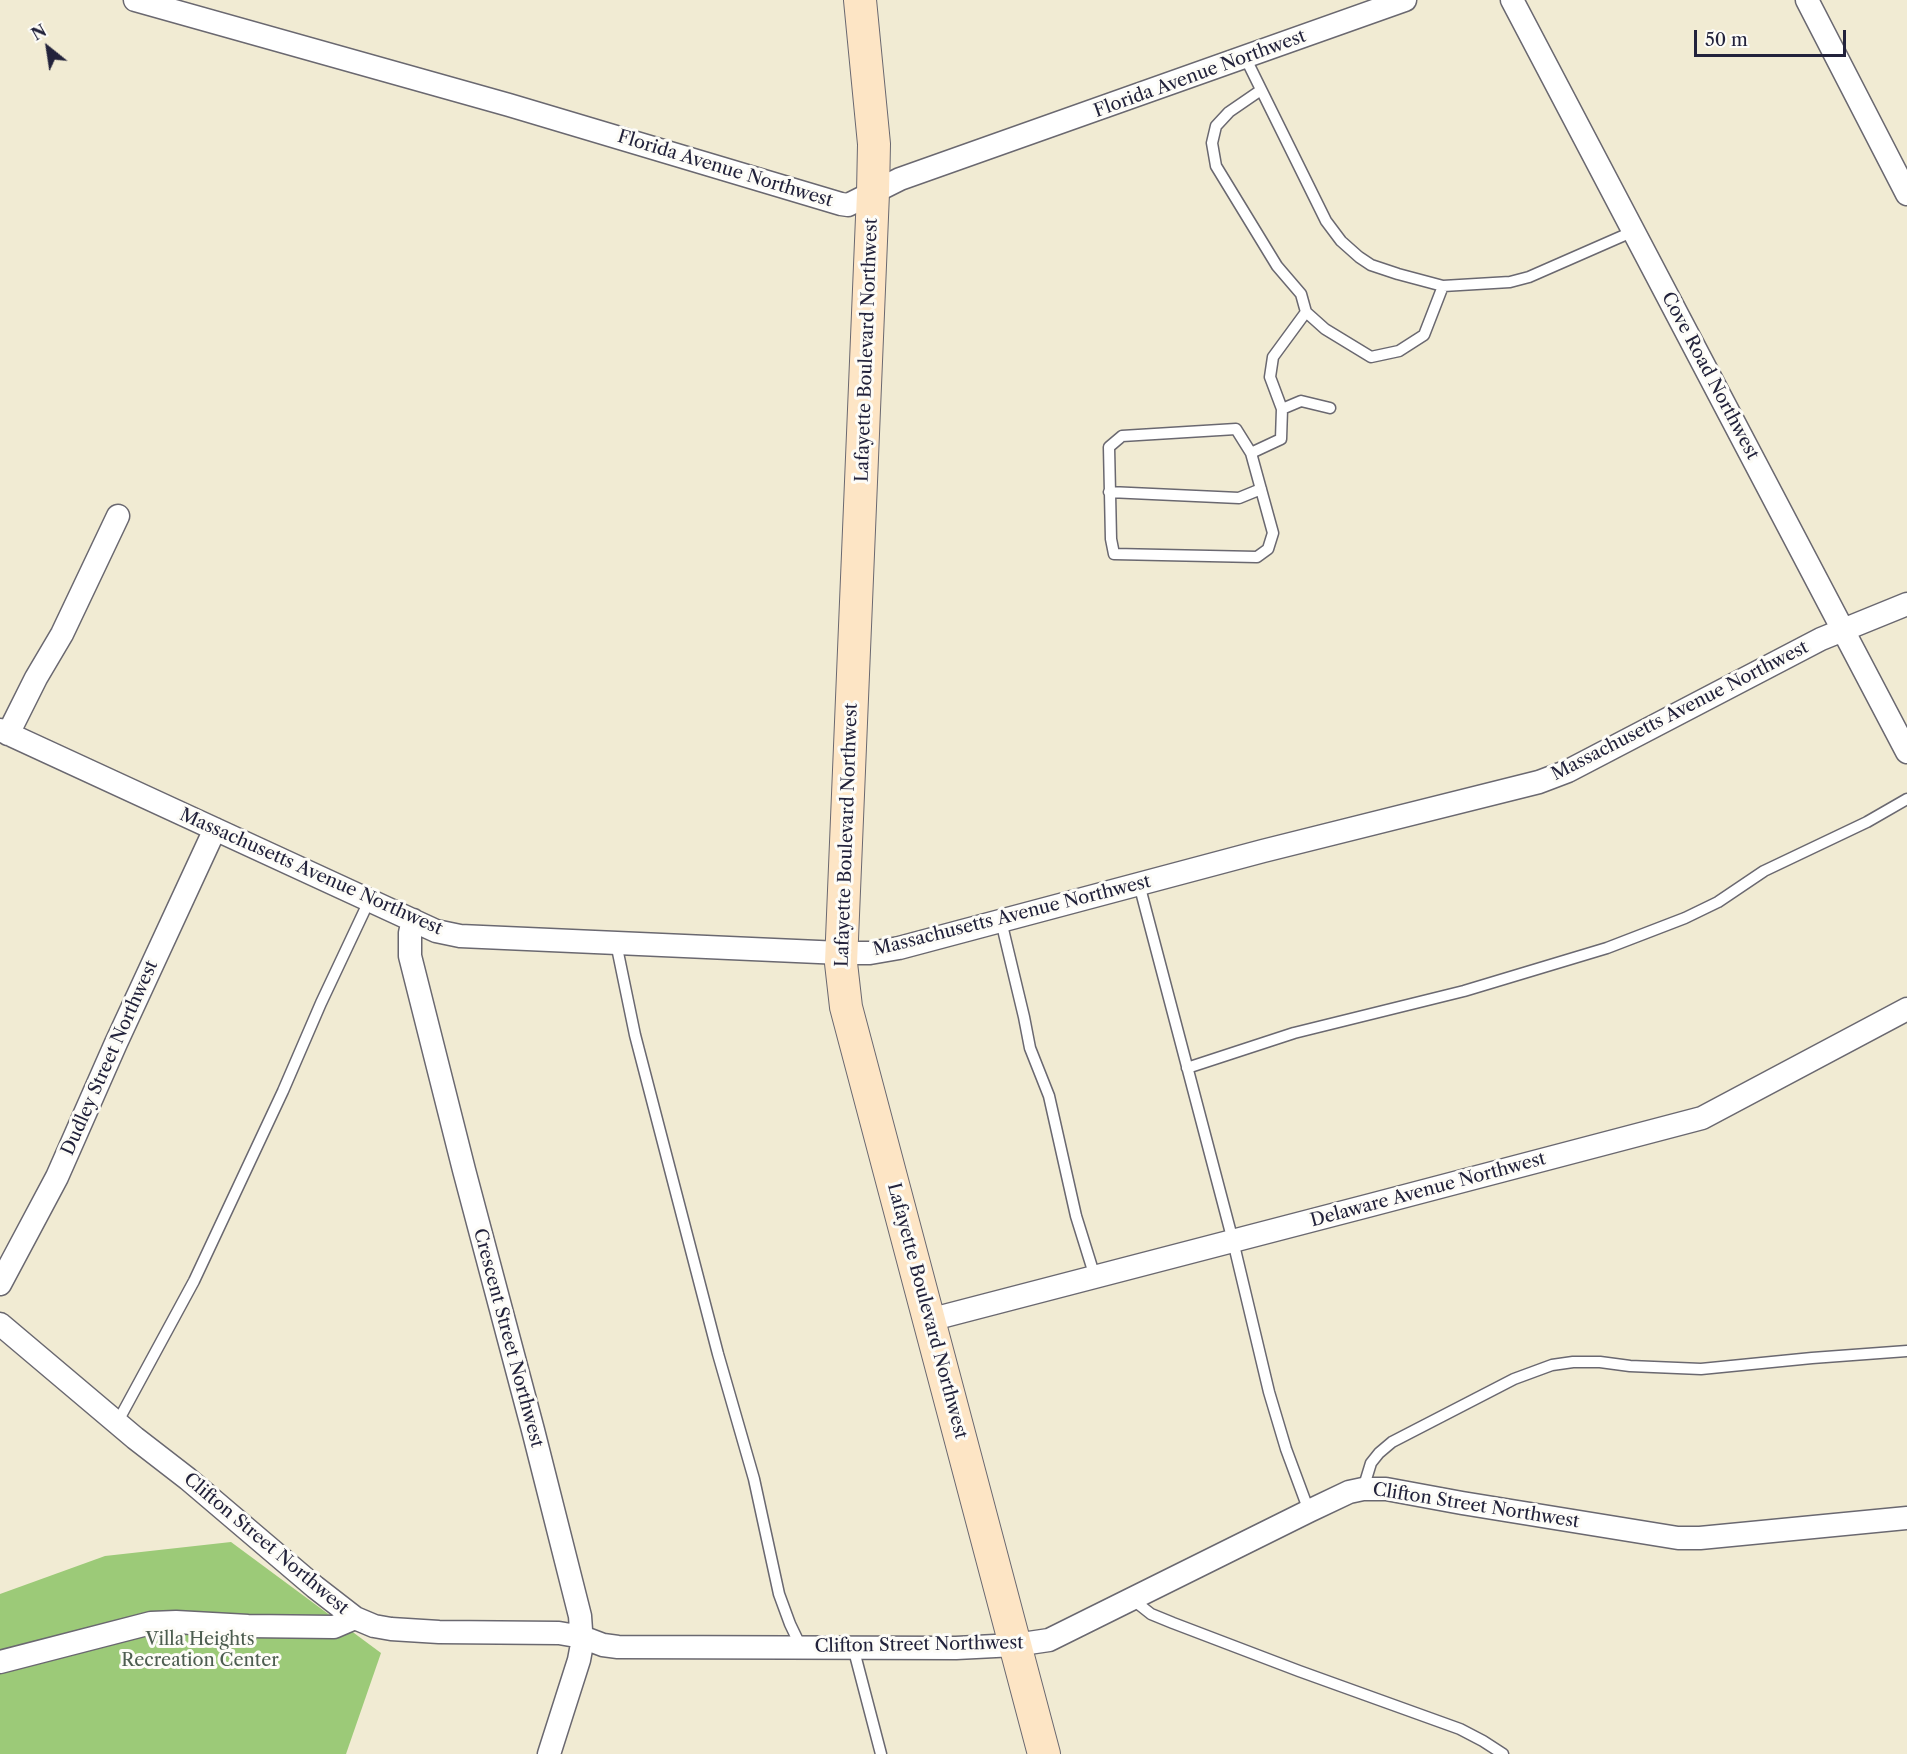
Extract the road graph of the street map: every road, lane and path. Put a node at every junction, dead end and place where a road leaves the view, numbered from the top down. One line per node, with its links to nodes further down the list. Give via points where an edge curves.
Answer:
1 (135, 0): 8 (street, Florida Avenue Northwest, via 841,204 848,205)
2 (860, 0): 8 (main road, Lafayette Boulevard Northwest, via 874,144)
3 (1406, 0): 6 (street, Florida Avenue Northwest)
4 (1512, 0): 10 (street, Cove Road Northwest)
5 (1807, 0): 9 (street)
6 (1245, 57): 7 (lane); 8 (street, Florida Avenue Northwest, via 900,179)
7 (1261, 90): 11 (lane, via 1326,221 1341,241 1371,265); 12 (lane, via 1216,126 1212,143 1216,166 1277,266 1301,294)
8 (873, 193): 30 (main road, Lafayette Boulevard Northwest)
9 (1907, 194)
10 (1634, 231): 11 (lane, via 1529,277); 20 (street, Cove Road Northwest)
11 (1443, 286): 12 (lane, via 1424,335 1399,351 1371,357 1325,329)
12 (1306, 312): 14 (lane, via 1273,357 1270,378)
13 (1330, 408): 14 (lane, via 1301,401)
14 (1282, 409): 15 (lane, via 1281,439)
15 (1251, 453): 16 (lane); 17 (lane, via 1236,429 1122,436 1109,447)
16 (1261, 489): 17 (lane, via 1239,498); 17 (lane, via 1273,533 1268,549 1257,557 1114,554)
17 (1109, 492)
18 (118, 516): 21 (street, via 62,634)
19 (1907, 604): 20 (street, Massachusetts Avenue Northwest)
20 (1842, 629): 22 (street, Cove Road Northwest); 25 (street, Massachusetts Avenue Northwest, via 1539,782)
21 (4, 732): 24 (street, Massachusetts Avenue Northwest)
22 (1907, 752)
23 (1907, 799): 32 (lane, via 1764,872 1710,906 1607,948 1464,991 1294,1033)
24 (215, 829): 26 (street, Massachusetts Avenue Northwest); 35 (street, Dudley Street Northwest, via 57,1177)
25 (1139, 884): 28 (street, Massachusetts Avenue Northwest); 32 (lane)
26 (369, 901): 27 (street, Massachusetts Avenue Northwest); 39 (lane, via 194,1281)
27 (412, 920): 29 (street, Massachusetts Avenue Northwest, via 460,936); 45 (street, Crescent Street Northwest, via 410,956 580,1616)
28 (1001, 921): 30 (street, Massachusetts Avenue Northwest, via 898,948); 34 (lane, via 1030,1048 1049,1096 1076,1216)
29 (616, 943): 30 (street, Massachusetts Avenue Northwest); 47 (lane, via 635,1035 754,1479 779,1594)
30 (841, 953): 36 (main road, Lafayette Boulevard Northwest, via 846,1006)
31 (1907, 1009): 33 (street, Delaware Avenue Northwest, via 1701,1118)
32 (1188, 1068): 33 (lane)
33 (1233, 1240): 34 (street, Delaware Avenue Northwest); 41 (lane, via 1269,1392)
34 (1095, 1277): 36 (street, Delaware Avenue Northwest)
35 (0, 1284)
36 (929, 1320): 46 (main road, Lafayette Boulevard Northwest)
37 (0, 1324): 39 (street, Clifton Street Northwest)
38 (1907, 1351): 40 (lane, via 1701,1369 1591,1362 1552,1365 1514,1379 1392,1442 1371,1463)
39 (117, 1423): 44 (street, Clifton Street Northwest)
40 (1364, 1489): 41 (street, Clifton Street Northwest); 42 (street, Clifton Street Northwest, via 1386,1489 1678,1538)
41 (1309, 1511): 43 (street, Clifton Street Northwest)
42 (1907, 1518)
43 (1131, 1599): 46 (street, Clifton Street Northwest, via 1060,1636); 53 (lane, via 1150,1614 1460,1729)
44 (354, 1618): 45 (street, Clifton Street Northwest, via 391,1629 559,1633); 49 (street, via 334,1627 151,1623)
45 (582, 1637): 47 (street, Clifton Street Northwest, via 603,1646 618,1647); 50 (street, Crescent Street Northwest, via 579,1660)
46 (1015, 1645): 48 (street, Clifton Street Northwest); 52 (main road, Lafayette Boulevard Northwest)
47 (801, 1647): 48 (street, Clifton Street Northwest)
48 (853, 1647): 51 (lane)
49 (0, 1662)
50 (549, 1754)
51 (881, 1754)
52 (1044, 1754)
53 (1503, 1754)

